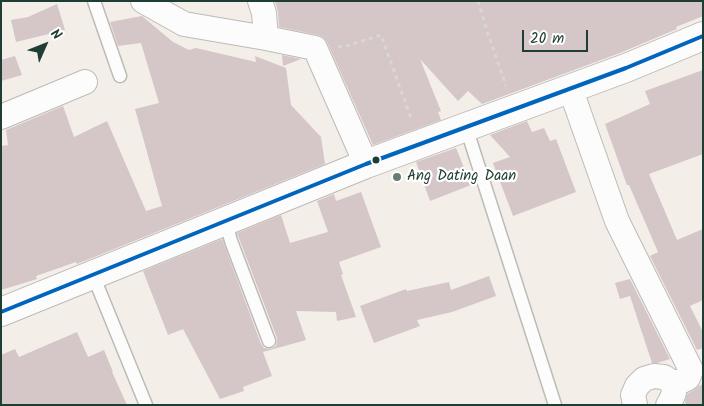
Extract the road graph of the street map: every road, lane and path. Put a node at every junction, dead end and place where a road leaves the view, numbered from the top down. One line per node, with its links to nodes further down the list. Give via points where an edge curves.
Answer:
1 (94, 1): 8 (lane)
2 (143, 1): 6 (street, via 184,24)
3 (260, 1): 6 (street)
4 (478, 1): 10 (path)
5 (703, 36): 11 (main road)
6 (266, 38): 7 (street)
7 (315, 48): 14 (path, via 346,46 381,35); 15 (street)
8 (120, 76)
9 (85, 82): 12 (street)
10 (507, 90)
11 (568, 90): 13 (main road); 20 (street, via 617,221 692,370)
12 (1, 117)
13 (466, 127): 14 (main road); 22 (lane)
14 (420, 144): 15 (main road)
15 (366, 164): 16 (main road)
16 (226, 222): 17 (main road); 19 (lane)
17 (93, 275): 18 (main road); 21 (lane)
18 (1, 312)
19 (269, 341)
20 (670, 394): 23 (street, via 664,377 644,379 633,395)
21 (146, 405)
22 (555, 405)
23 (635, 405)

